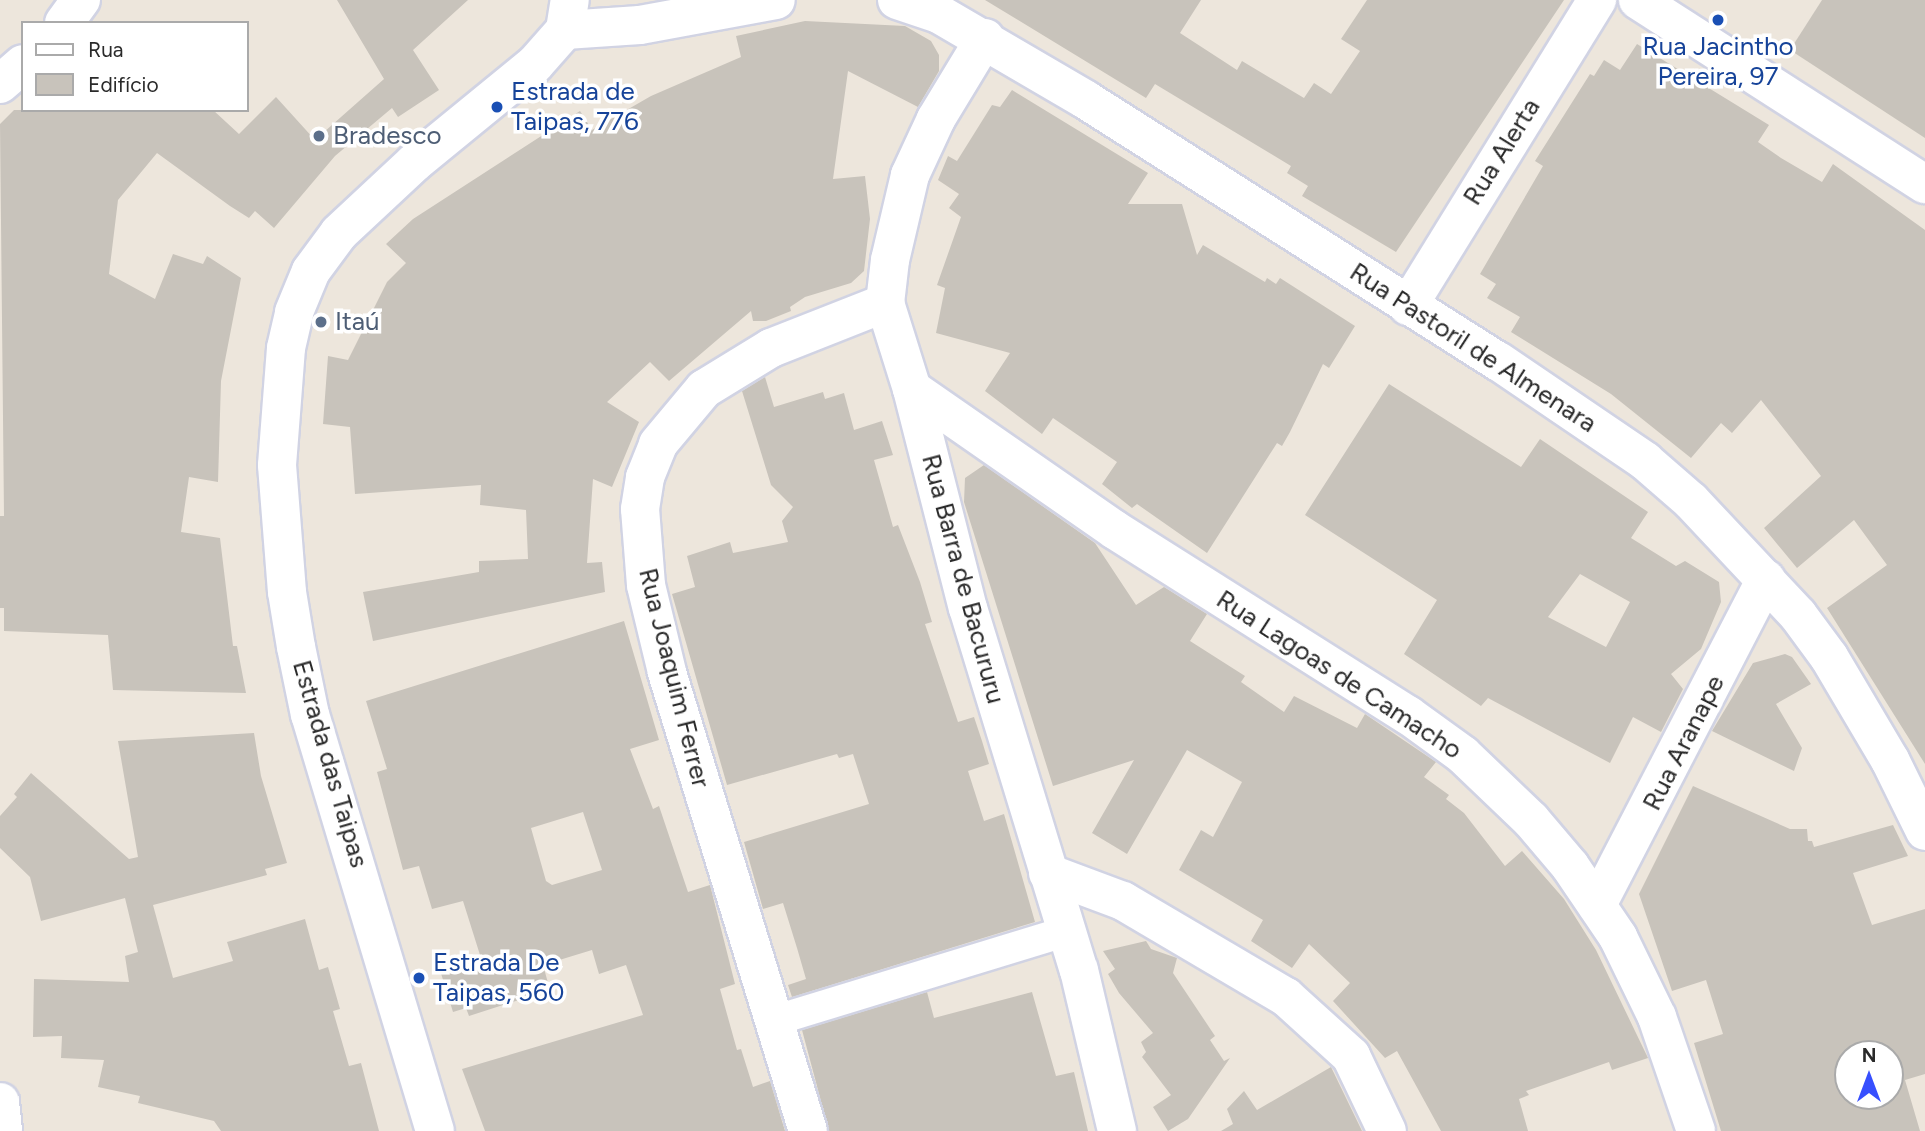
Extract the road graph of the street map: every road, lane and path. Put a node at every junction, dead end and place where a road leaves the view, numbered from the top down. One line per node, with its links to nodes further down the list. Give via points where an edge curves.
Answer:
1 (81, 0): 7 (street)
2 (776, 0): 6 (street, via 640,25)
3 (897, 0): 8 (street, Rua Pastoril de Almenara, via 939,14)
4 (1597, 0): 13 (street, Rua Alerta)
5 (1638, 0): 11 (street)
6 (567, 15): 23 (street, Estrada das Taipas, via 535,64 414,163 339,233 311,271 294,312 283,372 277,465 296,647 310,715)
7 (65, 21)
8 (985, 38): 12 (street, Rua Barra de Bacururu, via 936,118 910,175); 13 (street, Rua Pastoril de Almenara)
9 (21, 66): 10 (street)
10 (0, 84)
11 (1925, 184)
12 (885, 303): 14 (street, Rua Barra de Bacururu); 20 (street, Rua Joaquim Ferrer, via 771,348 704,389 658,444 645,477 641,548 655,624)
13 (1408, 306): 15 (street, Rua Pastoril de Almenara, via 1645,461 1691,500)
14 (912, 389): 17 (street, Rua Barra de Bacururu, via 968,608); 18 (street, Rua Lagoas de Camacho, via 1115,530 1408,715 1463,755 1531,820)
15 (1766, 579): 16 (street, Rua Pastoril de Almenara, via 1829,657 1890,760); 18 (street, Rua Aranape)
16 (1925, 831)
17 (1048, 873): 19 (street, Rua Barra de Bacururu); 26 (street, via 1123,901 1286,998 1351,1056)
18 (1597, 905): 27 (street, Rua Lagoas de Camacho, via 1657,1017)
19 (1067, 931): 20 (street); 25 (street, Rua Barra de Bacururu)
20 (773, 1021): 24 (street, Rua Joaquim Ferrer)
21 (0, 1102): 22 (street)
22 (4, 1131)
23 (435, 1131)
24 (808, 1131)
25 (1116, 1131)
26 (1387, 1131)
27 (1696, 1131)

